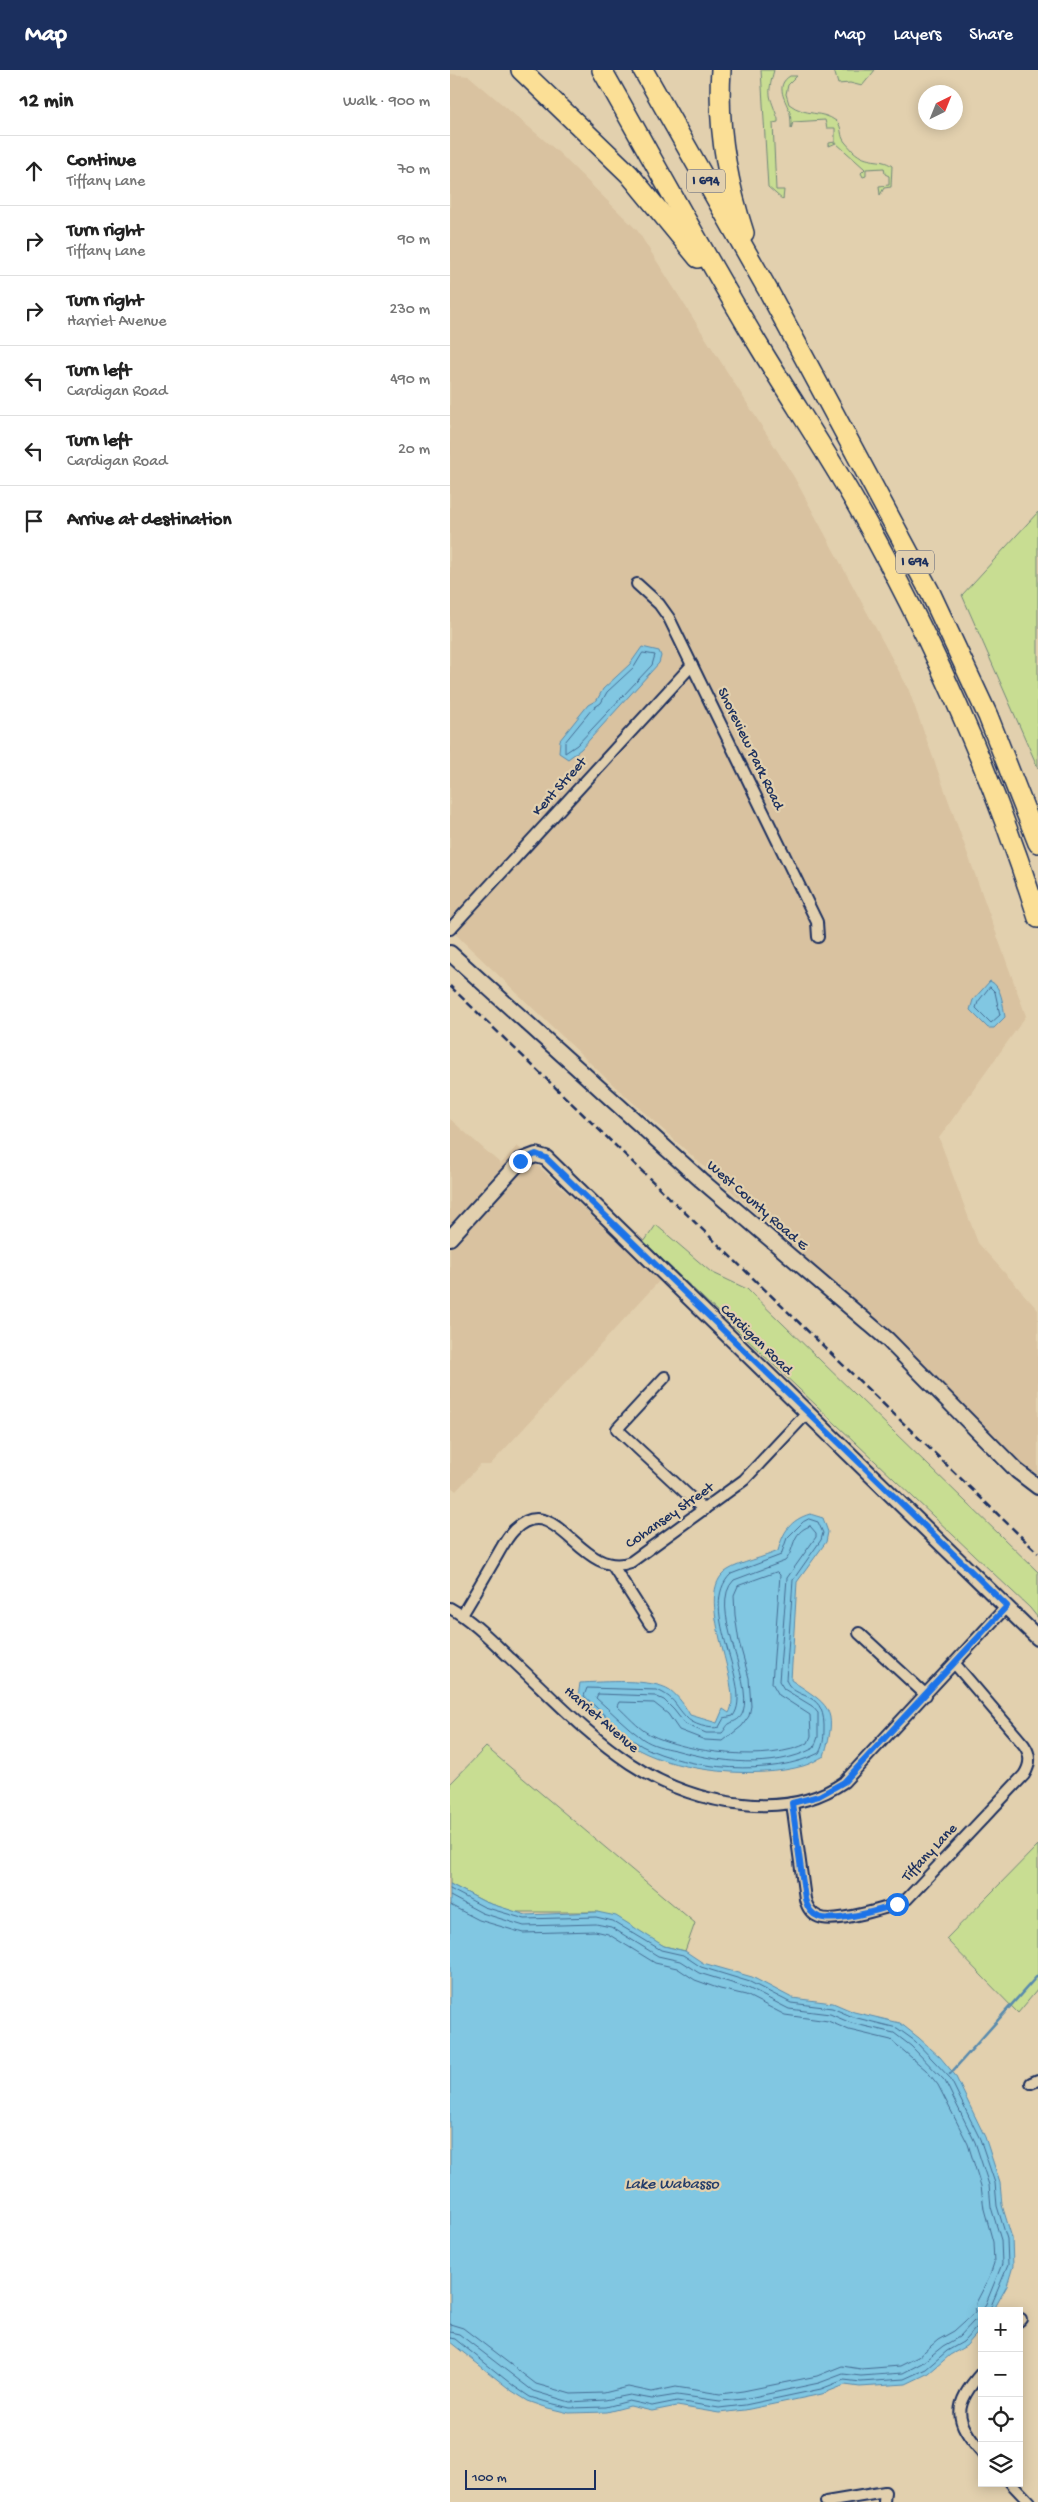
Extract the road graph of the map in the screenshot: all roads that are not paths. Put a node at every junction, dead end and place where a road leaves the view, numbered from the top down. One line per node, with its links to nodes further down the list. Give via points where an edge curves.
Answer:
1 (521, 70): 6 (highway, via 650,197)
2 (602, 70): 6 (highway, I 694)
3 (643, 70): 5 (highway, I 694)
4 (721, 70): 5 (highway, via 721,122 729,177 744,232)
5 (769, 292): 9 (highway, I 694, via 934,601 988,716)
6 (750, 330): 10 (highway, I 694, via 829,456 921,628 987,777)
7 (637, 584): 8 (street, Shoreview Park Road, via 669,618)
8 (692, 665): 11 (street, Kent Street); 12 (street, Shoreview Park Road, via 817,922)
9 (1038, 843)
10 (1038, 918)
11 (450, 929)
12 (818, 937)
13 (450, 953): 17 (street, West County Road E, via 708,1186 887,1339 1017,1471)
14 (450, 1238): 16 (street, Cardigan Road, via 520,1161 536,1154 546,1158)
15 (665, 1377): 18 (street, via 617,1429)
16 (808, 1412): 18 (street, Cohansey Street, via 744,1480); 20 (street, Cardigan Road)
17 (1038, 1487)
18 (704, 1510): 19 (street, Cohansey Street, via 631,1562)
19 (613, 1566): 22 (street, via 592,1557 553,1524 528,1521 509,1536); 23 (street)
20 (1007, 1606): 25 (street, Cardigan Road); 26 (street, Harriet Avenue)
21 (450, 1608): 22 (street, Harriet Avenue)
22 (462, 1615): 28 (street, Harriet Avenue, via 606,1746 643,1773 705,1798 750,1805)
23 (650, 1624)
24 (859, 1633): 27 (street)
25 (1038, 1638)
26 (955, 1664): 27 (street, Harriet Avenue); 28 (street, Tiffany Lane, via 1024,1745 1030,1758 1029,1765 1024,1775 907,1898 883,1909 832,1919 812,1913 805,1899)
27 (926, 1695): 28 (street, Harriet Avenue, via 844,1782 819,1796)
28 (792, 1803)
29 (978, 2377): 30 (street, via 962,2398 959,2409 963,2428)
30 (978, 2447)
31 (1015, 2487): 34 (street)
32 (884, 2497): 33 (street)
33 (826, 2502)
34 (1029, 2502)

